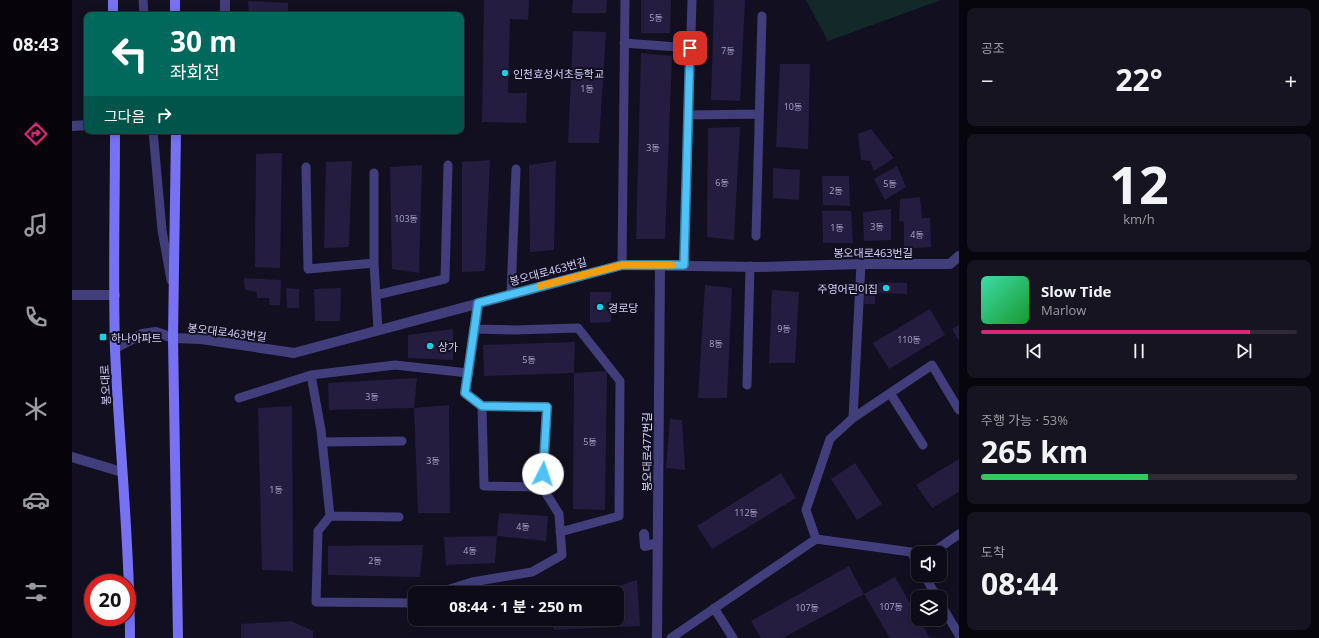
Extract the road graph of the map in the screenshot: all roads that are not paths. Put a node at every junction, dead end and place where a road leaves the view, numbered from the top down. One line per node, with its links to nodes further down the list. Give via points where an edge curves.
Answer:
1 (113, 0): 7 (main road)
2 (142, 0): 8 (lane)
3 (174, 0): 9 (main road)
4 (225, 0): 10 (street)
5 (625, 0): 12 (lane)
6 (692, 0): 13 (lane)
7 (113, 12)
8 (144, 12)
9 (175, 12)
10 (225, 12)
11 (762, 16): 14 (lane)
12 (624, 43): 13 (lane); 29 (lane)
13 (690, 48): 15 (lane)
14 (759, 114): 15 (lane); 25 (lane)
15 (688, 115): 30 (lane)
16 (84, 125): 17 (street)
17 (72, 126)
18 (115, 134): 36 (main road, 봉오대로)
19 (153, 134): 33 (lane, via 162,230)
20 (176, 134): 33 (main road)
21 (448, 165): 37 (lane, via 445,279)
22 (306, 167): 27 (lane, via 308,269)
23 (516, 169): 34 (lane)
24 (374, 173): 27 (lane)
25 (756, 236)
26 (959, 256): 28 (street, 봉오대로463번길, via 950,264)
27 (374, 263): 37 (lane)
28 (860, 264): 32 (street, 봉오대로463번길); 50 (lane)
29 (622, 265): 31 (street, 봉오대로463번길); 34 (street, 봉오대로463번길)
30 (684, 265): 31 (street, 봉오대로463번길); 32 (street, 봉오대로463번길)
31 (660, 266): 63 (street, 봉오대로477번길)
32 (750, 266): 45 (lane)
33 (173, 293): 41 (main road)
34 (511, 294): 38 (street, 봉오대로463번길)
35 (72, 295): 36 (street)
36 (115, 295): 42 (main road, 봉오대로)
37 (376, 295): 39 (lane)
38 (478, 303): 39 (street, 봉오대로463번길); 40 (lane)
39 (378, 330): 41 (street, 봉오대로463번길, via 294,354 201,339)
40 (475, 330): 43 (lane); 59 (lane, via 578,328 620,381 619,516)
41 (173, 338): 42 (street, 봉오대로463번길, via 156,332 142,334); 72 (main road)
42 (115, 348): 55 (main road, 봉오대로)
43 (468, 373): 44 (lane, via 395,365); 48 (lane, via 465,393)
44 (310, 375): 47 (lane); 52 (lane)
45 (747, 385)
46 (890, 393): 49 (lane, via 932,365); 50 (lane); 53 (lane)
47 (238, 398)
48 (482, 406): 56 (lane, via 484,486); 56 (lane, via 547,407)
49 (959, 410)
50 (853, 418): 62 (lane, via 830,439 806,510)
51 (402, 441): 52 (lane)
52 (322, 442): 57 (lane)
53 (923, 445)
54 (72, 457): 55 (street)
55 (122, 472): 71 (main road, 봉오대로, via 127,522)
56 (542, 487): 59 (lane, via 559,514)
57 (330, 516): 58 (lane); 67 (lane, via 318,531 316,602)
58 (399, 517)
59 (560, 532): 66 (lane, via 562,554 532,572)
60 (644, 534): 63 (street, via 645,546)
61 (959, 534): 64 (lane)
62 (816, 539): 65 (lane); 68 (lane)
63 (658, 543): 73 (street, 봉오대로477번길)
64 (942, 546)
65 (911, 553)
66 (459, 586)
67 (408, 603)
68 (714, 608): 74 (lane); 75 (lane)
69 (947, 614): 70 (lane)
70 (959, 635)
71 (130, 638)
72 (178, 638)
73 (658, 638)
74 (671, 638)
75 (733, 638)

